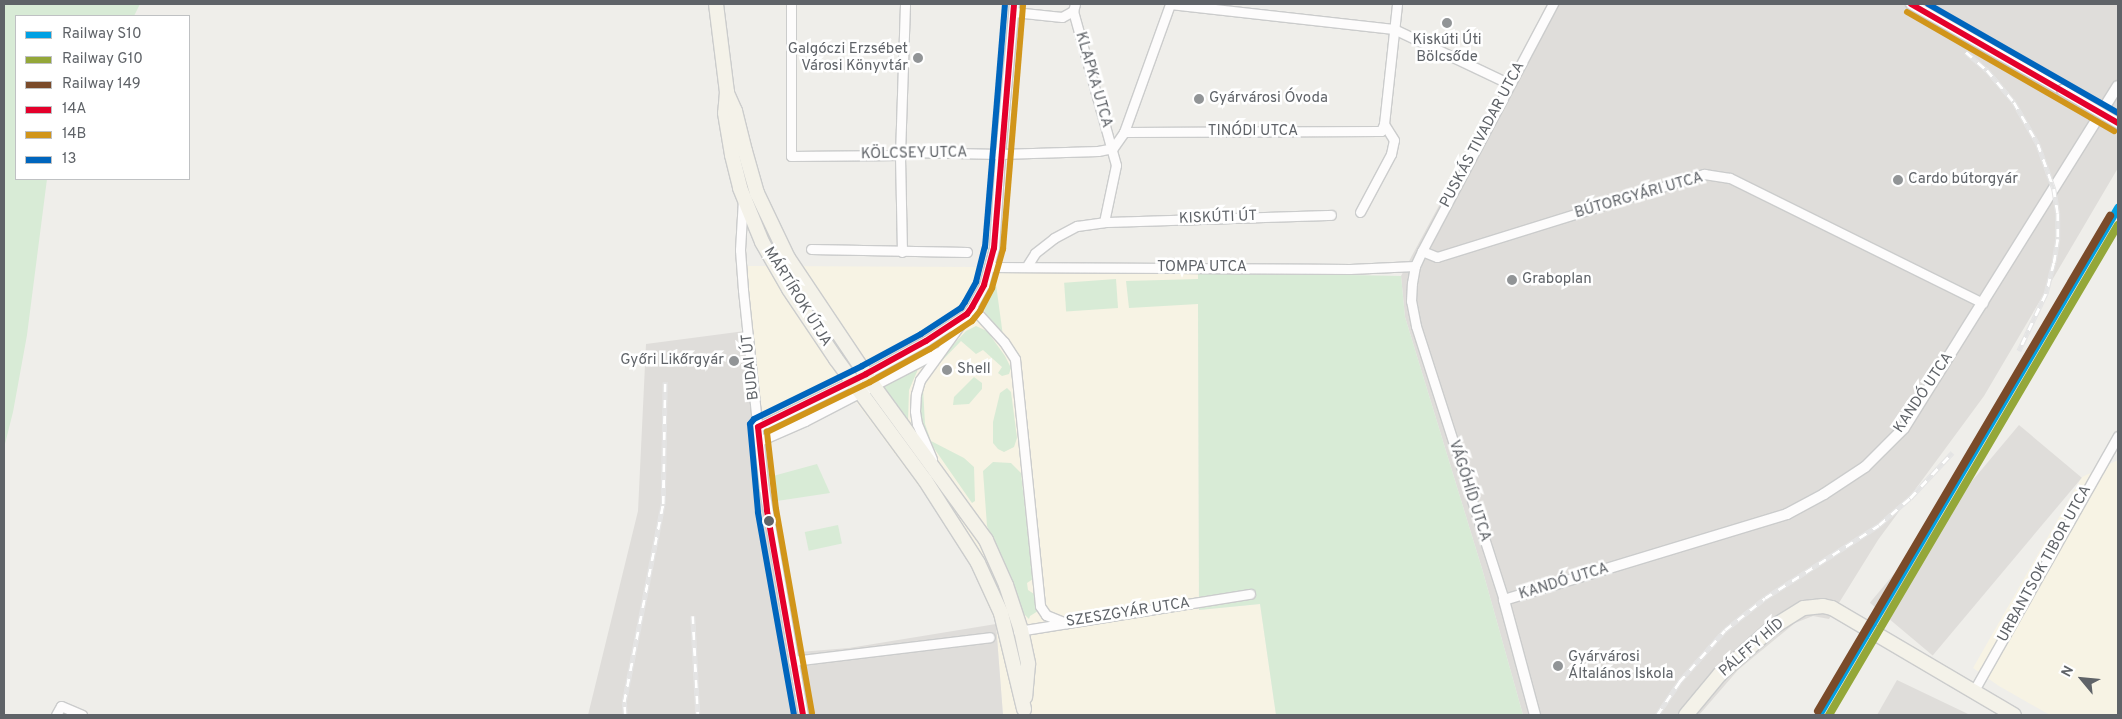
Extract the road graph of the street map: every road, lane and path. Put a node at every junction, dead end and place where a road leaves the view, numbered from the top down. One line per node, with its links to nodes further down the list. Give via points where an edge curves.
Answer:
1 (716, 4): 13 (main road, MÁRTÍROK ÚTJA)
2 (791, 4): 19 (street, KÖLCSEY UTCA, via 791,156)
3 (905, 4): 19 (street)
4 (1170, 4): 10 (street); 16 (street)
5 (1397, 4): 10 (street)
6 (1553, 4): 11 (street, PUSKÁS TIVADAR UTCA)
7 (1911, 4): 14 (street, bridge)
8 (1074, 7): 9 (street, via 1062,17); 17 (street, KLAPKA UTCA)
9 (1014, 8): 18 (street)
10 (1394, 29): 11 (street); 15 (street)
11 (1510, 84): 25 (street, PUSKÁS TIVADAR UTCA)
12 (2118, 86): 31 (street, KANDÓ UTCA)
13 (727, 92): 20 (main road, MÁRTÍROK ÚTJA, via 725,113 730,146); 34 (main road, MÁRTÍROK ÚTJA, via 736,111 757,192 776,236 802,283)
14 (2118, 123)
15 (1382, 128): 16 (street, TINÓDI UTCA); 21 (street, via 1394,140 1391,154)
16 (1124, 132): 17 (street)
17 (1113, 148): 18 (street, KÖLCSEY UTCA); 23 (street, KLAPKA UTCA, via 1116,165)
18 (1000, 154): 19 (street, KÖLCSEY UTCA, via 908,152); 30 (street)
19 (900, 155): 26 (street)
20 (743, 196): 35 (main road, MÁRTÍROK ÚTJA, via 762,242 784,281); 37 (street, BUDAI ÚT, via 740,250)
21 (1360, 212)
22 (1331, 215): 23 (street, KISKÚTI ÚT)
23 (1104, 222): 28 (street, KISKÚTI ÚT, via 1077,226 1054,238 1035,253)
24 (811, 250): 26 (street)
25 (1422, 251): 29 (street, PUSKÁS TIVADAR UTCA); 31 (street, BÚTORGYÁRI UTCA, via 1437,257 1704,174 1730,178)
26 (902, 252): 27 (street)
27 (967, 252)
28 (1027, 266): 29 (street, TOMPA UTCA, via 1350,269); 30 (street, TOMPA UTCA)
29 (1415, 266): 43 (street, VÁGÓHÍD UTCA, via 1411,301 1416,326)
30 (990, 267): 32 (street)
31 (1983, 303): 43 (street, KANDÓ UTCA, via 1904,428 1865,467 1824,494 1787,514)
32 (970, 311): 33 (street); 34 (street); 44 (street, via 1004,342 1015,359 1039,599 1046,615)
33 (938, 352): 34 (street); 41 (street, via 920,380 915,412)
34 (870, 380): 35 (street); 36 (street); 41 (main road, MÁRTÍROK ÚTJA)
35 (852, 381): 36 (main road, MÁRTÍROK ÚTJA); 37 (street)
36 (861, 392): 39 (street); 46 (main road, MÁRTÍROK ÚTJA, via 970,548 993,594)
37 (758, 427): 39 (street, BUDAI ÚT)
38 (2118, 436): 40 (street, URBANTSOK TIBOR UTCA)
39 (760, 441): 48 (street, BUDAI ÚT, via 767,510)
40 (2114, 450): 49 (street, URBANTSOK TIBOR UTCA)
41 (938, 473): 45 (main road, MÁRTÍROK ÚTJA, via 986,540)
42 (1250, 594): 44 (street, SZESZGYÁR UTCA)
43 (1504, 600): 55 (street, VÁGÓHÍD UTCA)
44 (1066, 623): 45 (street, SZESZGYÁR UTCA)
45 (1021, 630): 46 (street, SZESZGYÁR UTCA); 51 (main road, MÁRTÍROK ÚTJA, via 1028,664)
46 (1006, 632): 51 (main road, MÁRTÍROK ÚTJA)
47 (990, 637): 48 (street)
48 (793, 661): 54 (street, BUDAI ÚT)
49 (1973, 692): 50 (main road, PÁLFFY HÍD, via 1832,608 1814,606 1794,613 1750,646 1720,674); 56 (main road, PÁLFFY HÍD)
50 (1690, 710)
51 (1024, 712)
52 (56, 715): 53 (street, via 61,706)
53 (82, 715)
54 (803, 715)
55 (1535, 715)
56 (2014, 715)

